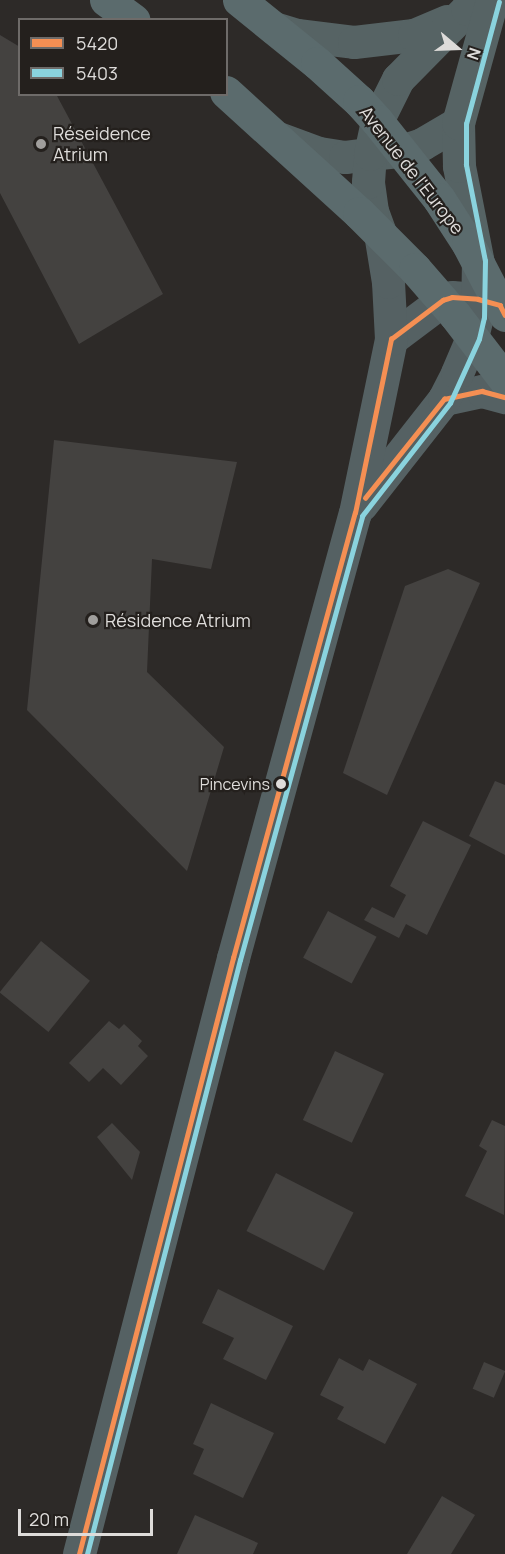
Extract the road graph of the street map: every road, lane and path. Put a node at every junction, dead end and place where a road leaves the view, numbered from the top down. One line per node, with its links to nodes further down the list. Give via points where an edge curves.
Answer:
1 (106, 0): 4 (main road)
2 (239, 0): 5 (main road, Avenue de l'Europe)
3 (477, 3): 5 (main road, via 414,35 383,40 321,39); 7 (main road, via 398,79); 8 (main road)
4 (131, 18)
5 (274, 28): 7 (main road, Avenue de l'Europe, via 359,101)
6 (228, 94): 9 (main road)
7 (377, 122): 10 (main road, Avenue de l'Europe)
8 (458, 123): 10 (main road, via 422,144); 12 (main road, via 459,166)
9 (278, 138): 10 (main road, via 319,153); 11 (main road)
10 (385, 153): 11 (main road, via 368,182); 12 (main road, Avenue de l'Europe, via 439,199)
11 (380, 233): 13 (main road); 16 (street)
12 (478, 262): 14 (main road, Avenue de l'Europe)
13 (443, 300): 14 (street, via 452,297); 15 (main road); 16 (street)
14 (494, 306): 15 (street)
15 (472, 337): 17 (main road); 19 (street)
16 (391, 339): 20 (street)
17 (505, 380)
18 (505, 397): 19 (street, via 482,391)
19 (444, 399): 20 (street)
20 (355, 513): 21 (street, via 233,958)
21 (79, 1554)

